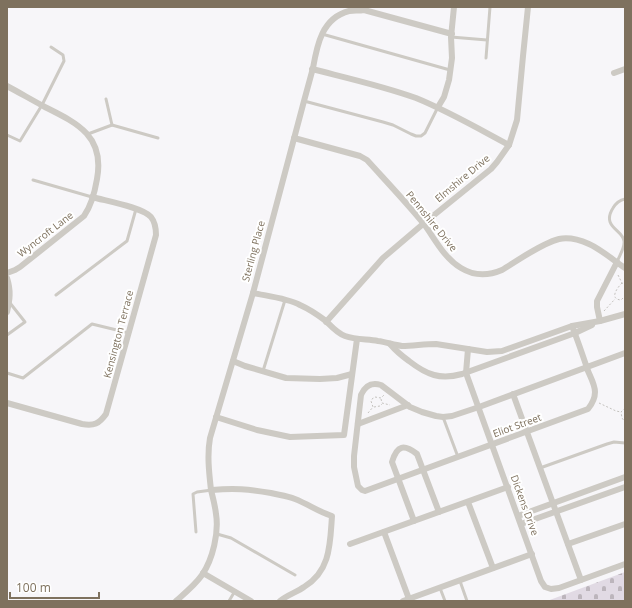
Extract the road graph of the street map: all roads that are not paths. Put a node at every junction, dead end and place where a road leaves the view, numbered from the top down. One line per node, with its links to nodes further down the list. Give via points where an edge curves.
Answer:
1 (454, 7): 5 (street)
2 (490, 7): 6 (lane)
3 (528, 7): 23 (street, Elmshire Drive, via 517,120)
4 (322, 34): 5 (street, Sterling Place, via 338,16 349,11 364,10); 9 (street, Sterling Place); 11 (lane)
5 (452, 36): 6 (lane); 11 (street)
6 (487, 40): 8 (lane)
7 (51, 47): 16 (lane, via 63,55 64,61)
8 (486, 58)
9 (312, 69): 15 (street, Sterling Place); 17 (street, via 396,92)
10 (625, 69): 12 (street)
11 (450, 70): 17 (street, via 448,88)
12 (614, 73)
13 (7, 86): 16 (street, Wyncroft Lane)
14 (106, 99): 18 (lane)
15 (304, 101): 17 (lane, via 393,126 416,136 425,133); 22 (street, Sterling Place)
16 (42, 105): 19 (street, Wyncroft Lane, via 76,123); 20 (lane, via 20,141)
17 (438, 108): 23 (street)
18 (112, 125): 19 (lane); 21 (lane)
19 (88, 134): 25 (street, Wyncroft Lane, via 97,150 99,161 99,172)
20 (7, 135)
21 (158, 138)
22 (294, 138): 28 (street, Pennshire Drive, via 367,160); 33 (street, Sterling Place)
23 (509, 145): 28 (street, Elmshire Drive, via 491,169)
24 (33, 180): 25 (lane)
25 (92, 197): 27 (street, Kensington Terrace); 31 (street, Wyncroft Lane, via 84,216 20,267)
26 (625, 199): 29 (lane, via 617,203 610,214 611,224 624,241)
27 (136, 209): 34 (lane, via 127,241); 42 (street, Kensington Terrace, via 151,217 156,235)
28 (423, 224): 29 (street, Pennshire Drive, via 450,260 475,273 502,270 558,239 589,244); 40 (street, Elmshire Drive, via 383,258)
29 (617, 262): 30 (street, Pennshire Drive); 39 (street, via 597,301)
30 (625, 268)
31 (7, 273)
32 (7, 278): 36 (street, via 10,288)
33 (253, 293): 35 (street); 49 (street, Sterling Place)
34 (56, 295)
35 (285, 300): 40 (street, via 300,304); 52 (lane)
36 (9, 302): 37 (street); 44 (lane, via 25,322)
37 (7, 312)
38 (625, 314): 39 (street)
39 (600, 321): 41 (street); 43 (street)
40 (326, 322): 45 (street, via 338,333)
41 (572, 326): 43 (street); 47 (street, via 502,351)
42 (129, 333): 53 (lane, via 92,324 23,378); 57 (street, Kensington Terrace, via 106,414 99,422 93,425 82,424)
43 (575, 333): 51 (street); 54 (street)
44 (7, 334)
45 (357, 339): 46 (street, via 377,340); 55 (street)
46 (390, 344): 47 (street, via 436,344); 54 (street, via 418,368 431,374 451,376)
47 (468, 349): 54 (street, Dickens Drive)
48 (624, 354): 50 (street); 51 (street)
49 (233, 361): 52 (street); 60 (street, Sterling Place)
50 (625, 361)
51 (587, 367): 56 (street); 63 (street, Eliot Street, via 595,388 593,401 588,409)
52 (263, 371): 55 (street, via 298,379 337,378)
53 (7, 373)
54 (466, 373): 59 (street, Dickens Drive)
55 (352, 374): 60 (street, via 344,435 290,437)
56 (513, 394): 59 (street); 63 (street)
57 (7, 403)
58 (408, 405): 61 (street); 62 (street); 62 (street, via 381,385 376,383 365,387 361,395)
59 (478, 407): 61 (street); 65 (street, Dickens Drive)
60 (216, 417): 73 (street, Sterling Place, via 208,448)
61 (443, 418): 66 (lane)
62 (358, 424): 70 (street, Eliot Street, via 354,467 358,486 365,491)
63 (527, 432): 65 (street, Eliot Street); 67 (street)
64 (625, 443): 67 (lane, via 607,444)
65 (492, 445): 66 (street, Eliot Street); 71 (street, Dickens Drive)
66 (458, 457): 68 (street, Eliot Street)
67 (540, 468): 75 (street)
68 (423, 470): 70 (street, Eliot Street); 70 (street, via 417,454 410,448 399,449 394,454 392,462); 76 (street)
69 (625, 477): 75 (street)
70 (398, 479): 79 (street)
71 (508, 487): 74 (street); 78 (street, Dickens Drive)
72 (625, 487): 77 (street)
73 (212, 490): 82 (lane, via 193,494); 84 (street, Sterling Place); 100 (street, via 245,489 282,495 332,516 329,550 320,572 305,587)
74 (468, 502): 76 (street); 89 (street)
75 (553, 503): 77 (street); 78 (street)
76 (439, 512): 79 (street)
77 (556, 512): 80 (street); 86 (street)
78 (518, 516): 80 (street, Dickens Drive)
79 (414, 521): 83 (street)
80 (521, 524): 87 (street, Dickens Drive)
81 (625, 524): 86 (street)
82 (196, 532)
83 (384, 532): 85 (street); 96 (street)
84 (217, 534): 90 (street, Sterling Place, via 213,552); 91 (lane, via 231,538)
85 (350, 544)
86 (568, 544): 92 (street)
87 (532, 554): 89 (street); 92 (street, Dickens Drive, via 545,587 555,589)
88 (625, 564): 92 (street, Dickens Drive)
89 (493, 568): 93 (street)
90 (203, 573): 95 (street); 97 (street, Sterling Place)
91 (295, 575)
92 (581, 580)
93 (460, 581): 94 (street); 102 (lane)
94 (440, 588): 96 (street); 101 (lane)
95 (235, 592): 98 (lane); 99 (street)
96 (406, 600)
97 (176, 601)
98 (229, 601)
99 (251, 601)
100 (280, 601)
101 (445, 601)
102 (467, 601)

